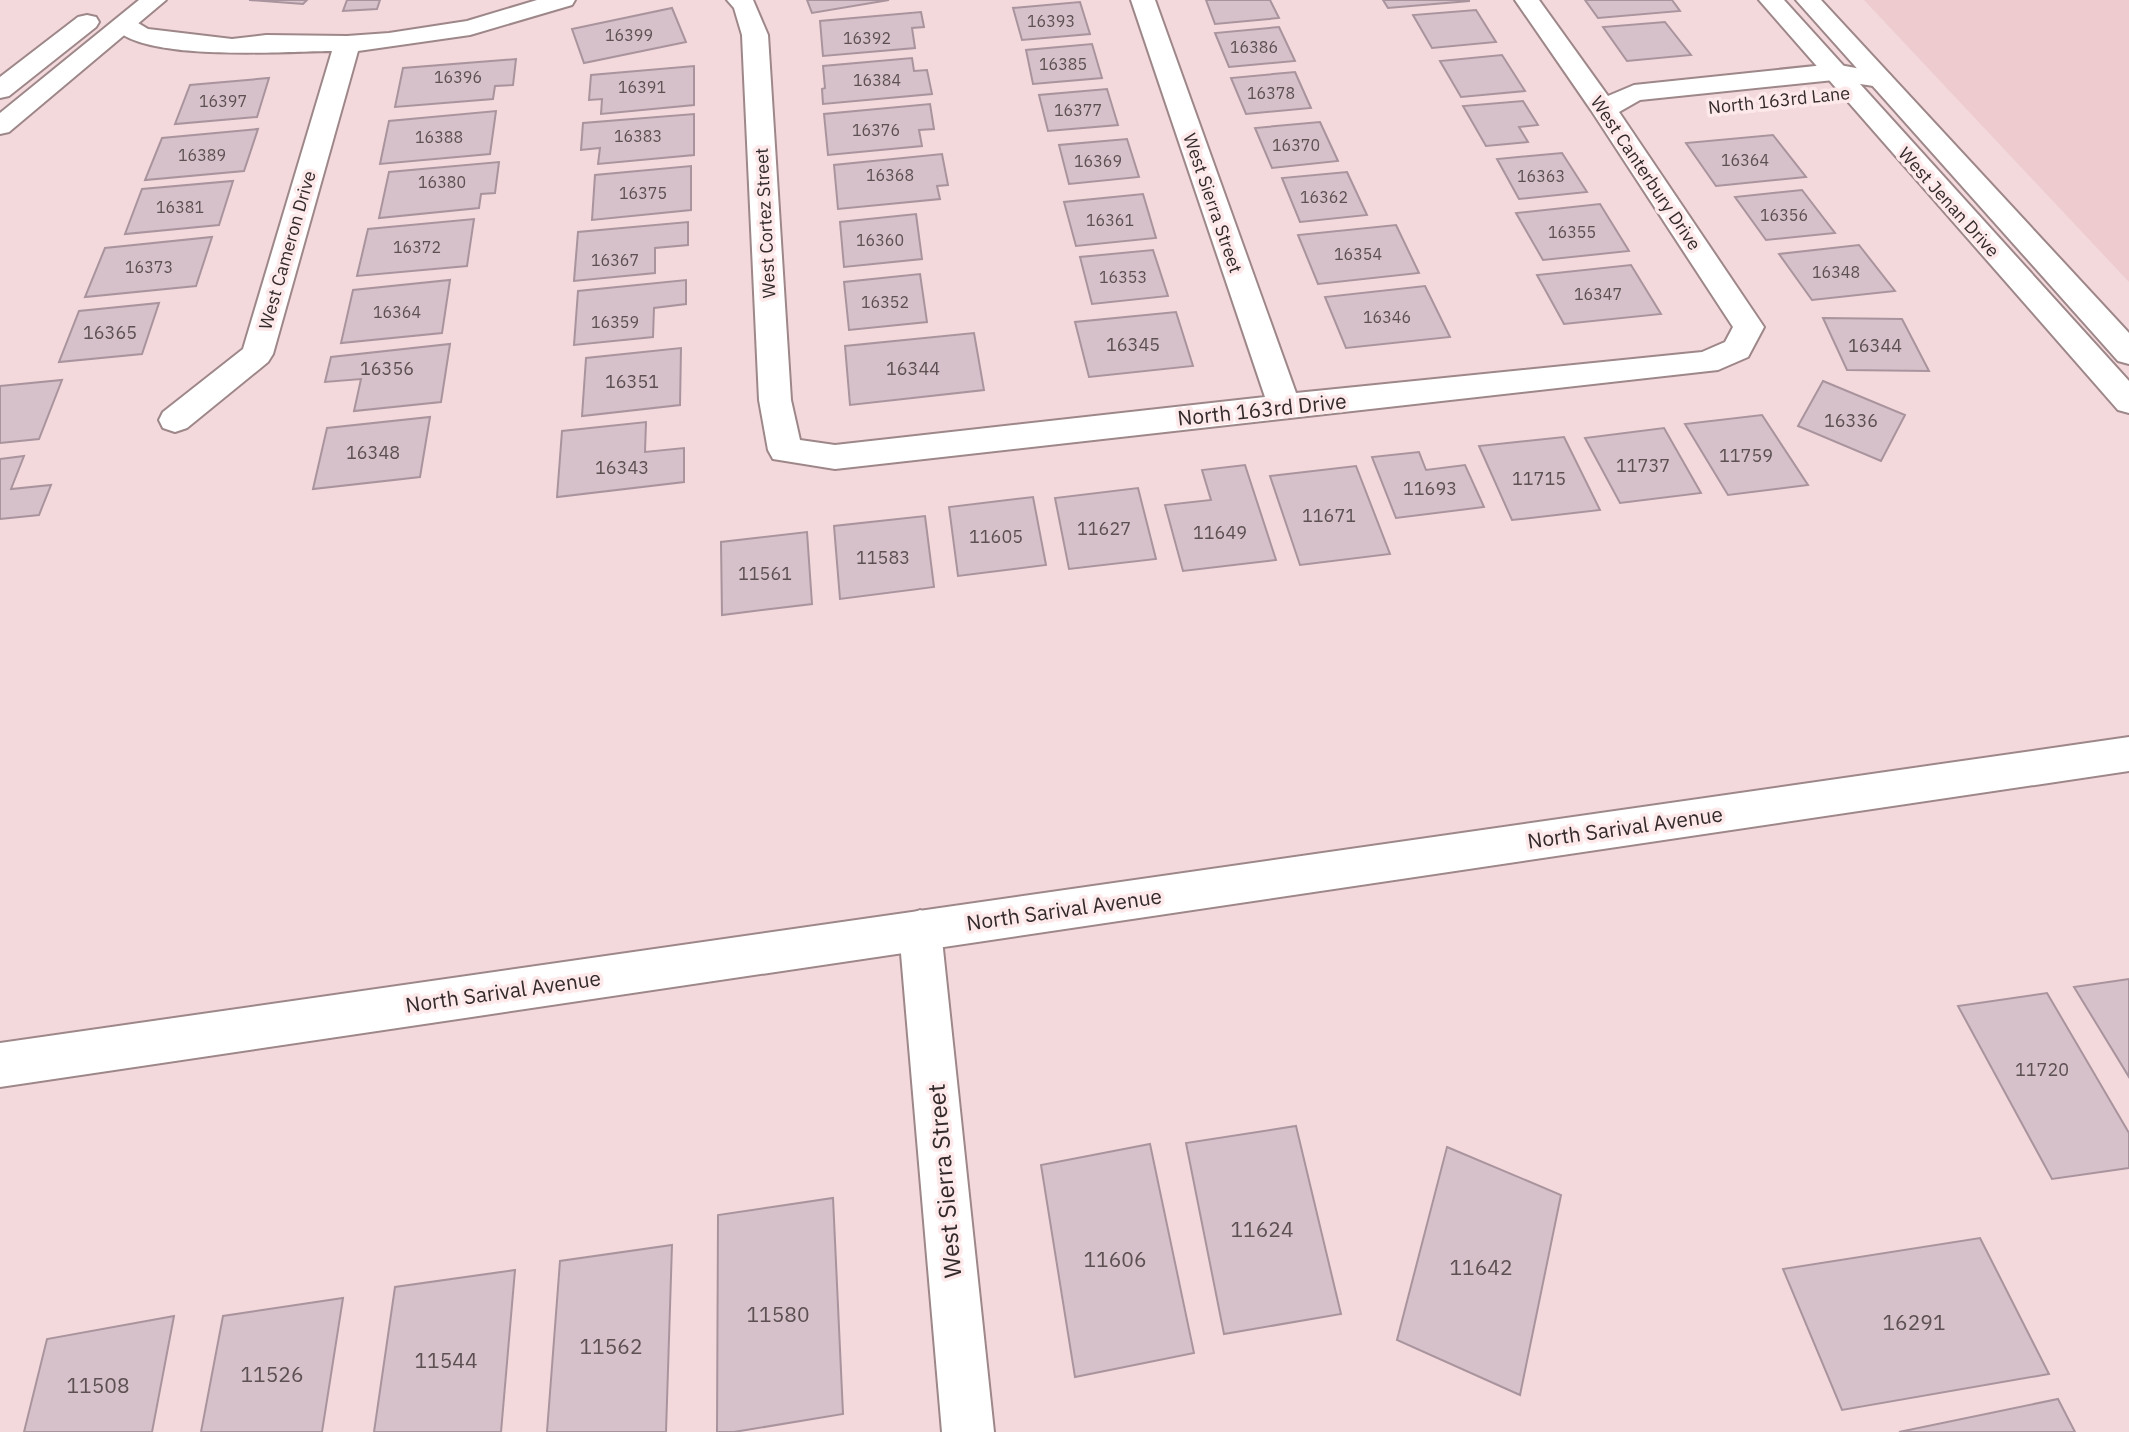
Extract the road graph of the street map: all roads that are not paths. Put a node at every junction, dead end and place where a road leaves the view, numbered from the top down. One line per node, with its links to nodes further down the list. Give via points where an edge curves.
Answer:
1 (154, 0): 8 (street)
2 (563, 0): 9 (street, via 470,28)
3 (739, 0): 21 (street, West Cortez Street, via 755,35 775,400)
4 (1143, 0): 19 (street, West Sierra Street)
5 (1527, 0): 14 (street, West Canterbury Drive)
6 (1771, 0): 10 (street, West Jenan Drive)
7 (1808, 0): 11 (street, West Jenan Drive)
8 (107, 17): 9 (street, via 141,36 232,47); 12 (street); 15 (street)
9 (347, 44): 20 (street, West Cameron Drive, via 257,354)
10 (1834, 72): 11 (street, North 163rd Lane); 13 (street, West Jenan Drive); 14 (street, North 163rd Lane, via 1634,93)
11 (1880, 79): 13 (street, North 163rd Lane); 17 (street, West Jenan Drive)
12 (0, 90)
13 (1853, 94): 14 (street, North 163rd Lane, via 1653,114); 18 (street, West Jenan Drive)
14 (1604, 108): 16 (street, West Canterbury Drive, via 1749,327)
15 (0, 126)
16 (1737, 349): 19 (street, North 163rd Drive, via 1707,362)
17 (2129, 353)
18 (2129, 402)
19 (1284, 406): 21 (street, North 163rd Drive, via 835,457)
20 (175, 420)
21 (785, 450)
22 (2129, 754): 23 (street, North Sarival Avenue)
23 (920, 930): 24 (street, North Sarival Avenue); 25 (street, West Sierra Street)
24 (0, 1065)
25 (968, 1432)

